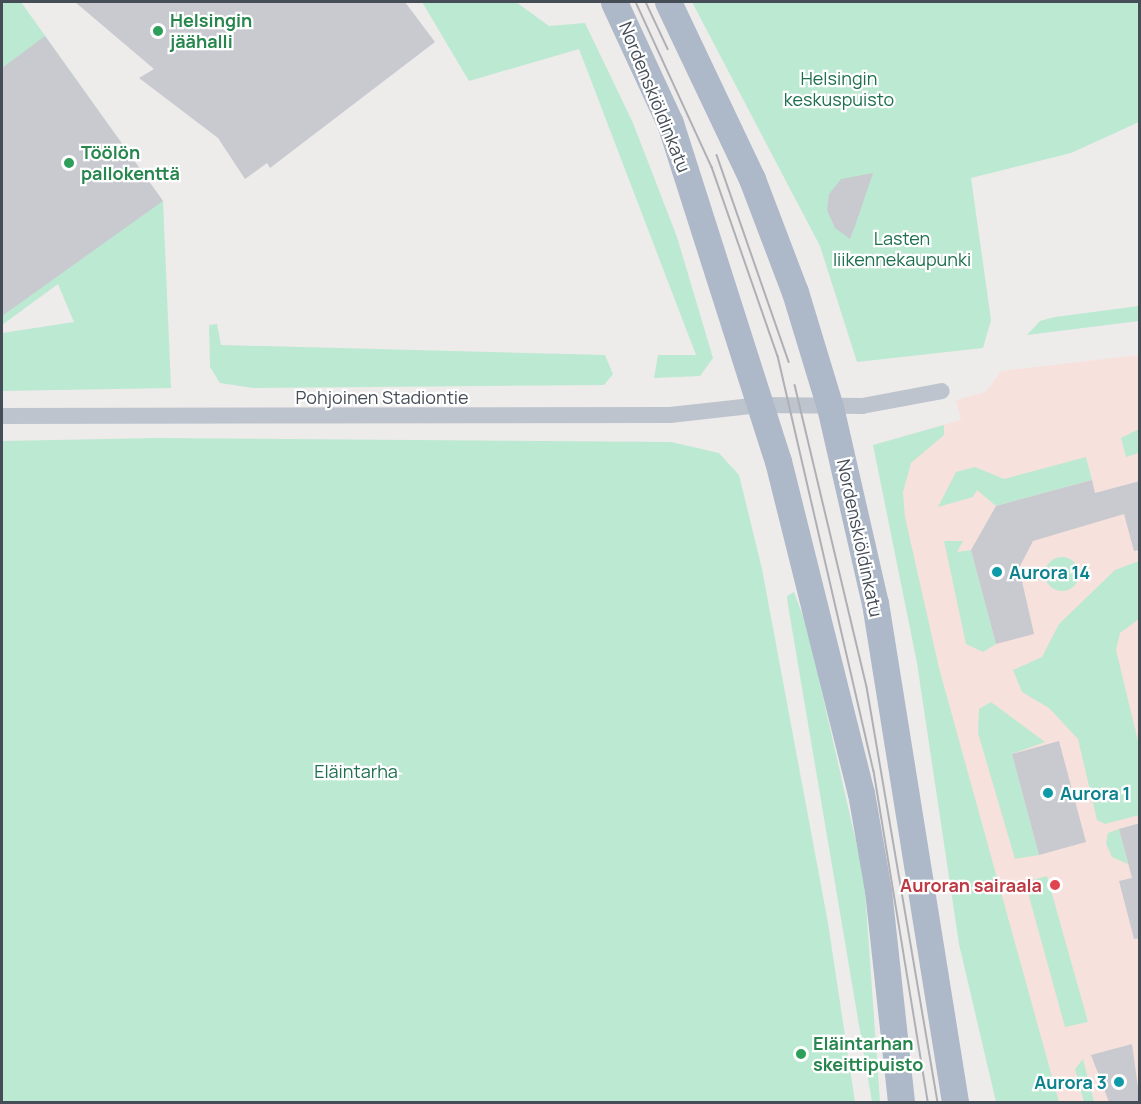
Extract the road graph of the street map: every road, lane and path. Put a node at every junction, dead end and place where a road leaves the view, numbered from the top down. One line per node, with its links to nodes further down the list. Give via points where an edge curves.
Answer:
1 (614, 2): 4 (main road, Nordenskiöldinkatu, via 670,123)
2 (668, 2): 5 (main road, Nordenskiöldinkatu, via 752,179)
3 (942, 391): 5 (street, Pohjoinen Stadiontie)
4 (761, 405): 5 (street, Pohjoinen Stadiontie); 6 (street, Pohjoinen Stadiontie, via 643,416); 7 (main road, Nordenskiöldinkatu, via 861,793 878,890)
5 (830, 407): 8 (main road, Nordenskiöldinkatu, via 874,603)
6 (2, 416)
7 (901, 1102)
8 (955, 1102)

